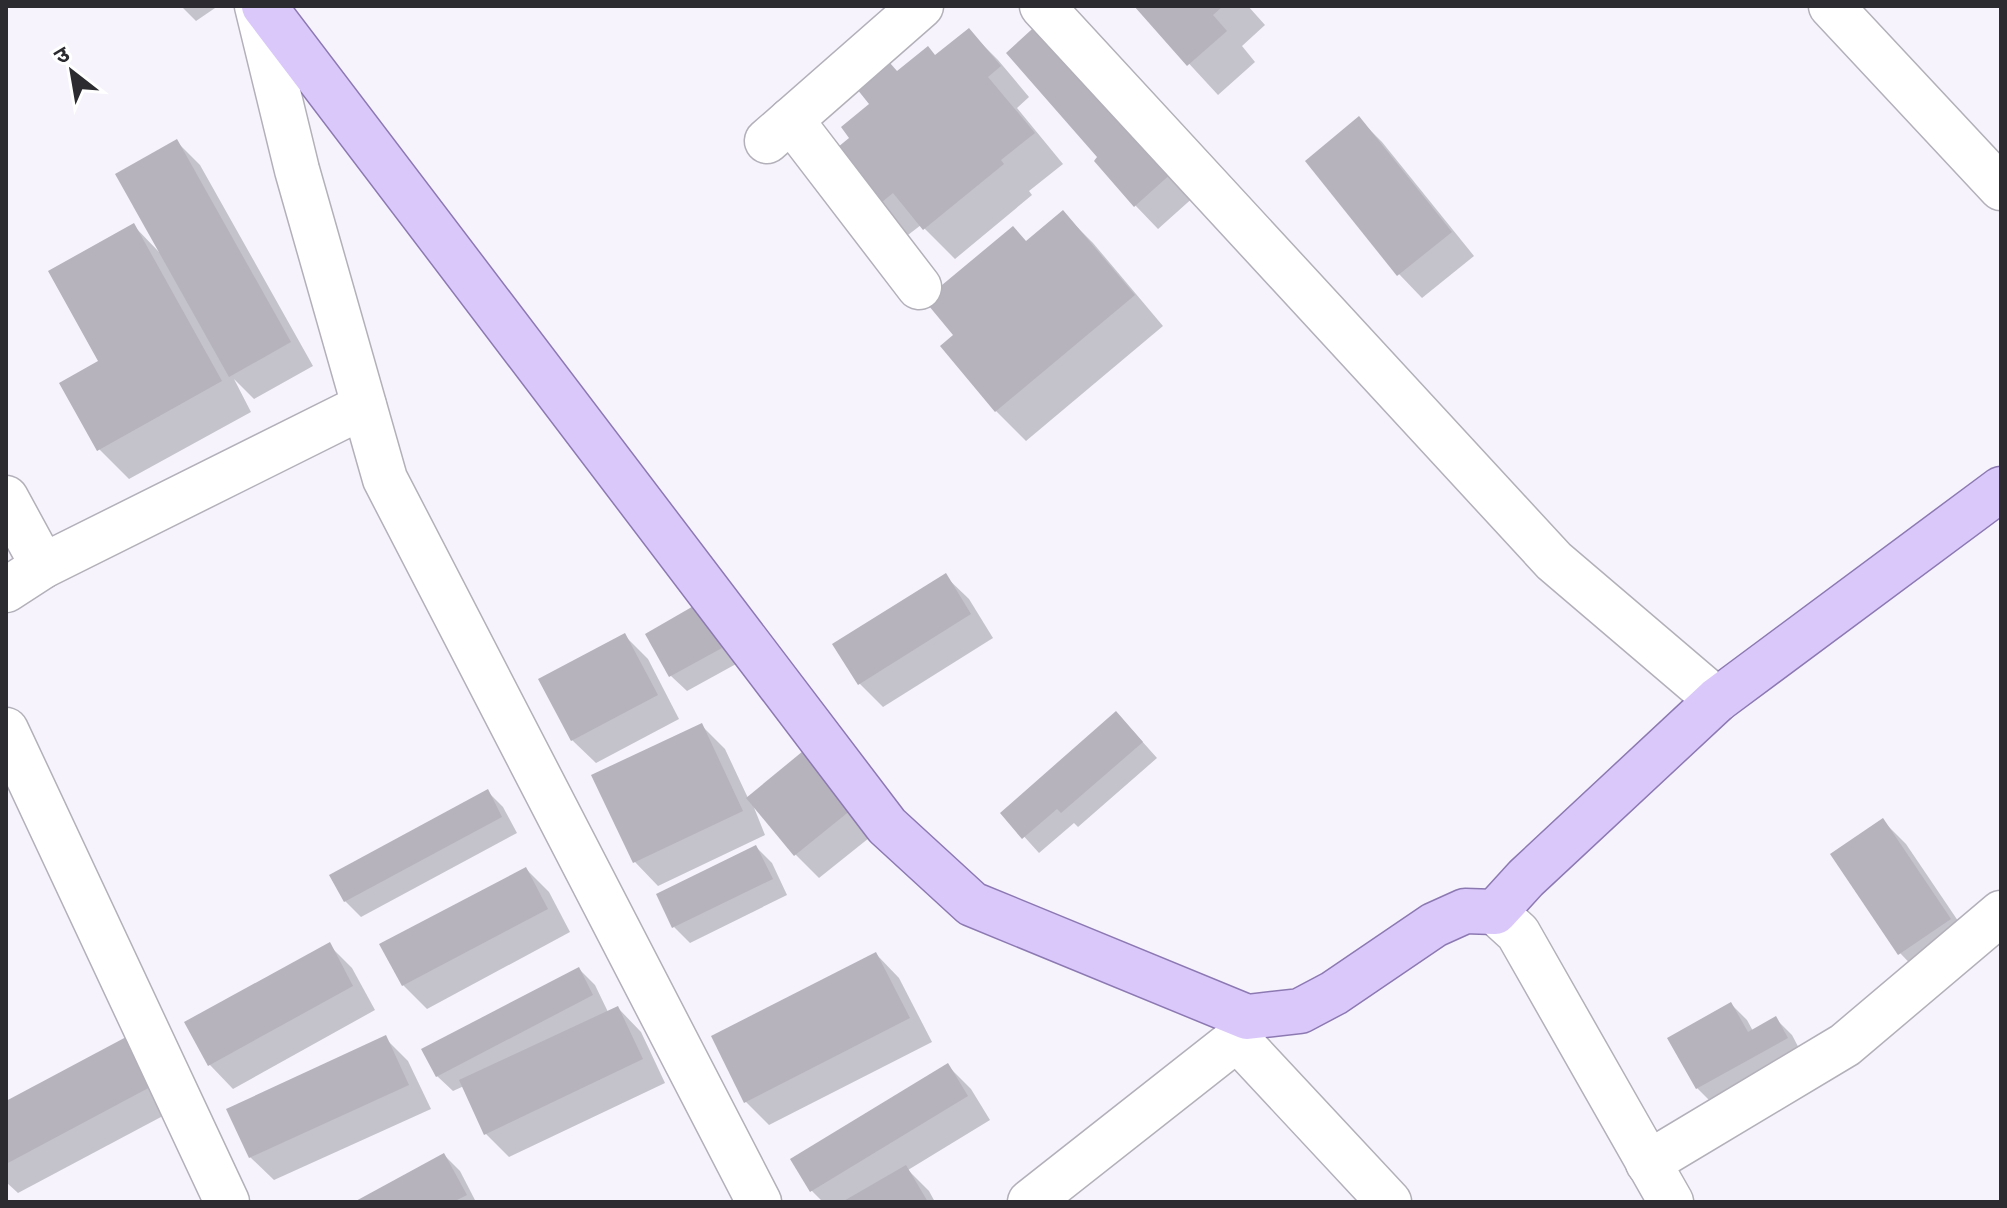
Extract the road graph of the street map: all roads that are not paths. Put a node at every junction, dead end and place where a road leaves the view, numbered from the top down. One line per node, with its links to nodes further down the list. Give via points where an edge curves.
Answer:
1 (257, 6): 8 (street)
2 (264, 6): 17 (main road, via 887,826 972,904)
3 (921, 6): 7 (street, via 779,130)
4 (1042, 6): 13 (street, via 1554,561)
5 (1838, 8): 6 (street)
6 (2001, 188)
7 (919, 287)
8 (364, 406): 11 (street); 20 (street, via 385,479)
9 (2001, 489): 13 (main road)
10 (6, 498): 11 (street)
11 (43, 566): 12 (street)
12 (6, 590)
13 (1717, 700): 15 (main road)
14 (6, 730): 19 (street)
15 (1495, 912): 17 (main road, via 1465,911 1434,925 1334,993 1300,1011); 18 (street, via 1518,933)
16 (2001, 913): 18 (street, via 1845,1045)
17 (1242, 1028): 21 (street); 22 (street)
18 (1648, 1163): 23 (street)
19 (227, 1202)
20 (759, 1202)
21 (1030, 1202)
22 (1389, 1202)
23 (1671, 1202)

